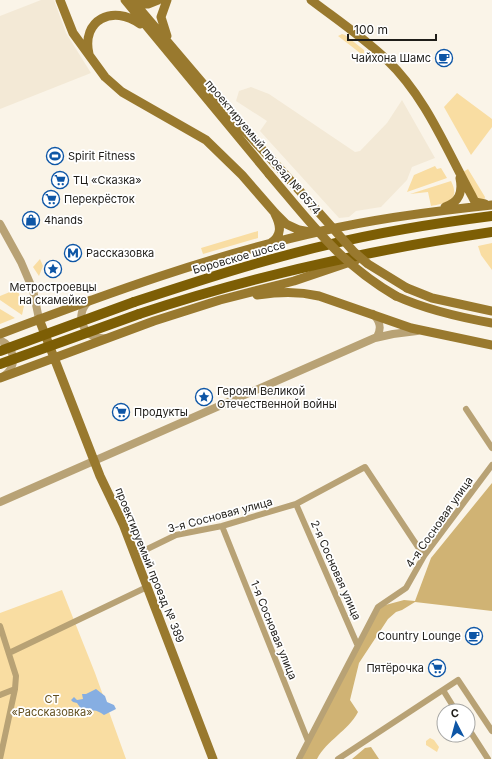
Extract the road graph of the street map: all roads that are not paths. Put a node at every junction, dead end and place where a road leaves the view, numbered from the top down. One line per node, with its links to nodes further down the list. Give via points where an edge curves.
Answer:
1 (60, 0): 9 (main road, via 73,33)
2 (125, 0): 7 (main road, проектируемый проезд № 6574)
3 (158, 0): 6 (main road, via 148,4)
4 (167, 0): 8 (main road, via 161,22)
5 (311, 0): 10 (main road, via 388,61 421,103)
6 (134, 1): 8 (main road, проектируемый проезд № 6574)
7 (150, 31): 9 (main road, via 128,16 108,15 99,20 90,33 87,43); 25 (main road, проектируемый проезд № 6574, bridge, via 342,257 375,284 396,296 446,315)
8 (173, 48): 22 (main road, проектируемый проезд № 6574, bridge, via 354,252 407,288 432,298)
9 (89, 56): 13 (main road, via 105,77 122,92 206,140 242,175)
10 (459, 173): 11 (main road, via 475,202); 12 (main road, via 461,188 458,200)
11 (492, 205): 12 (main road)
12 (434, 211): 17 (main road)
13 (275, 213): 17 (main road, via 286,224); 18 (main road, via 280,229 276,239)
14 (492, 216): 32 (main road, Боровское шоссе, bridge, via 416,227 327,245 262,262 134,302)
15 (0, 224): 24 (street, via 33,290)
16 (492, 232): 19 (main road)
17 (312, 233): 18 (main road)
18 (270, 243): 20 (main road)
19 (419, 243): 21 (main road, via 357,259 294,281); 34 (main road, bridge, via 264,275 139,314)
20 (95, 298): 24 (main road); 28 (street, via 82,310 83,327 92,336)
21 (220, 300): 23 (main road, via 286,291 303,292); 28 (main road)
22 (492, 311)
23 (373, 314): 26 (main road); 29 (street, via 381,328)
24 (39, 319): 27 (main road); 33 (main road, проектируемый проезд № 389)
25 (492, 323)
26 (429, 332): 29 (street, via 407,331); 31 (main road)
27 (0, 334)
28 (110, 338): 33 (main road)
29 (376, 338): 38 (street)
30 (0, 340): 35 (street, via 9,346 13,358 10,371)
31 (492, 345)
32 (0, 350)
33 (55, 358): 35 (main road); 38 (main road, проектируемый проезд № 389)
34 (0, 364)
35 (2, 377)
36 (466, 409): 37 (street)
37 (492, 448)
38 (94, 460): 40 (street); 43 (main road, проектируемый проезд № 389)
39 (492, 465): 44 (street, 4-я Сосновая улица)
40 (0, 502)
41 (296, 504): 42 (street, 3-я Сосновая улица); 44 (street, 3-я Сосновая улица, via 365,467); 47 (street, 2-я Сосновая улица)
42 (222, 526): 43 (street, 3-я Сосновая улица, via 176,536); 55 (street, 1-я Сосновая улица)
43 (135, 555): 45 (main road, проектируемый проезд № 389)
44 (424, 556): 47 (street, 4-я Сосновая улица, via 406,588 378,607)
45 (147, 587): 48 (street); 57 (main road, проектируемый проезд № 389)
46 (0, 626): 48 (street)
47 (358, 644): 55 (street, 4-я Сосновая улица)
48 (9, 653): 49 (street, via 16,676)
49 (15, 689): 51 (street); 56 (street)
50 (443, 690): 52 (street); 53 (street, via 458,680); 59 (street)
51 (0, 695)
52 (451, 703)
53 (492, 731)
54 (476, 740): 60 (street)
55 (308, 741): 58 (street, 4-я Сосновая улица)
56 (0, 759)
57 (214, 759)
58 (299, 759)
59 (338, 759)
60 (488, 759)

